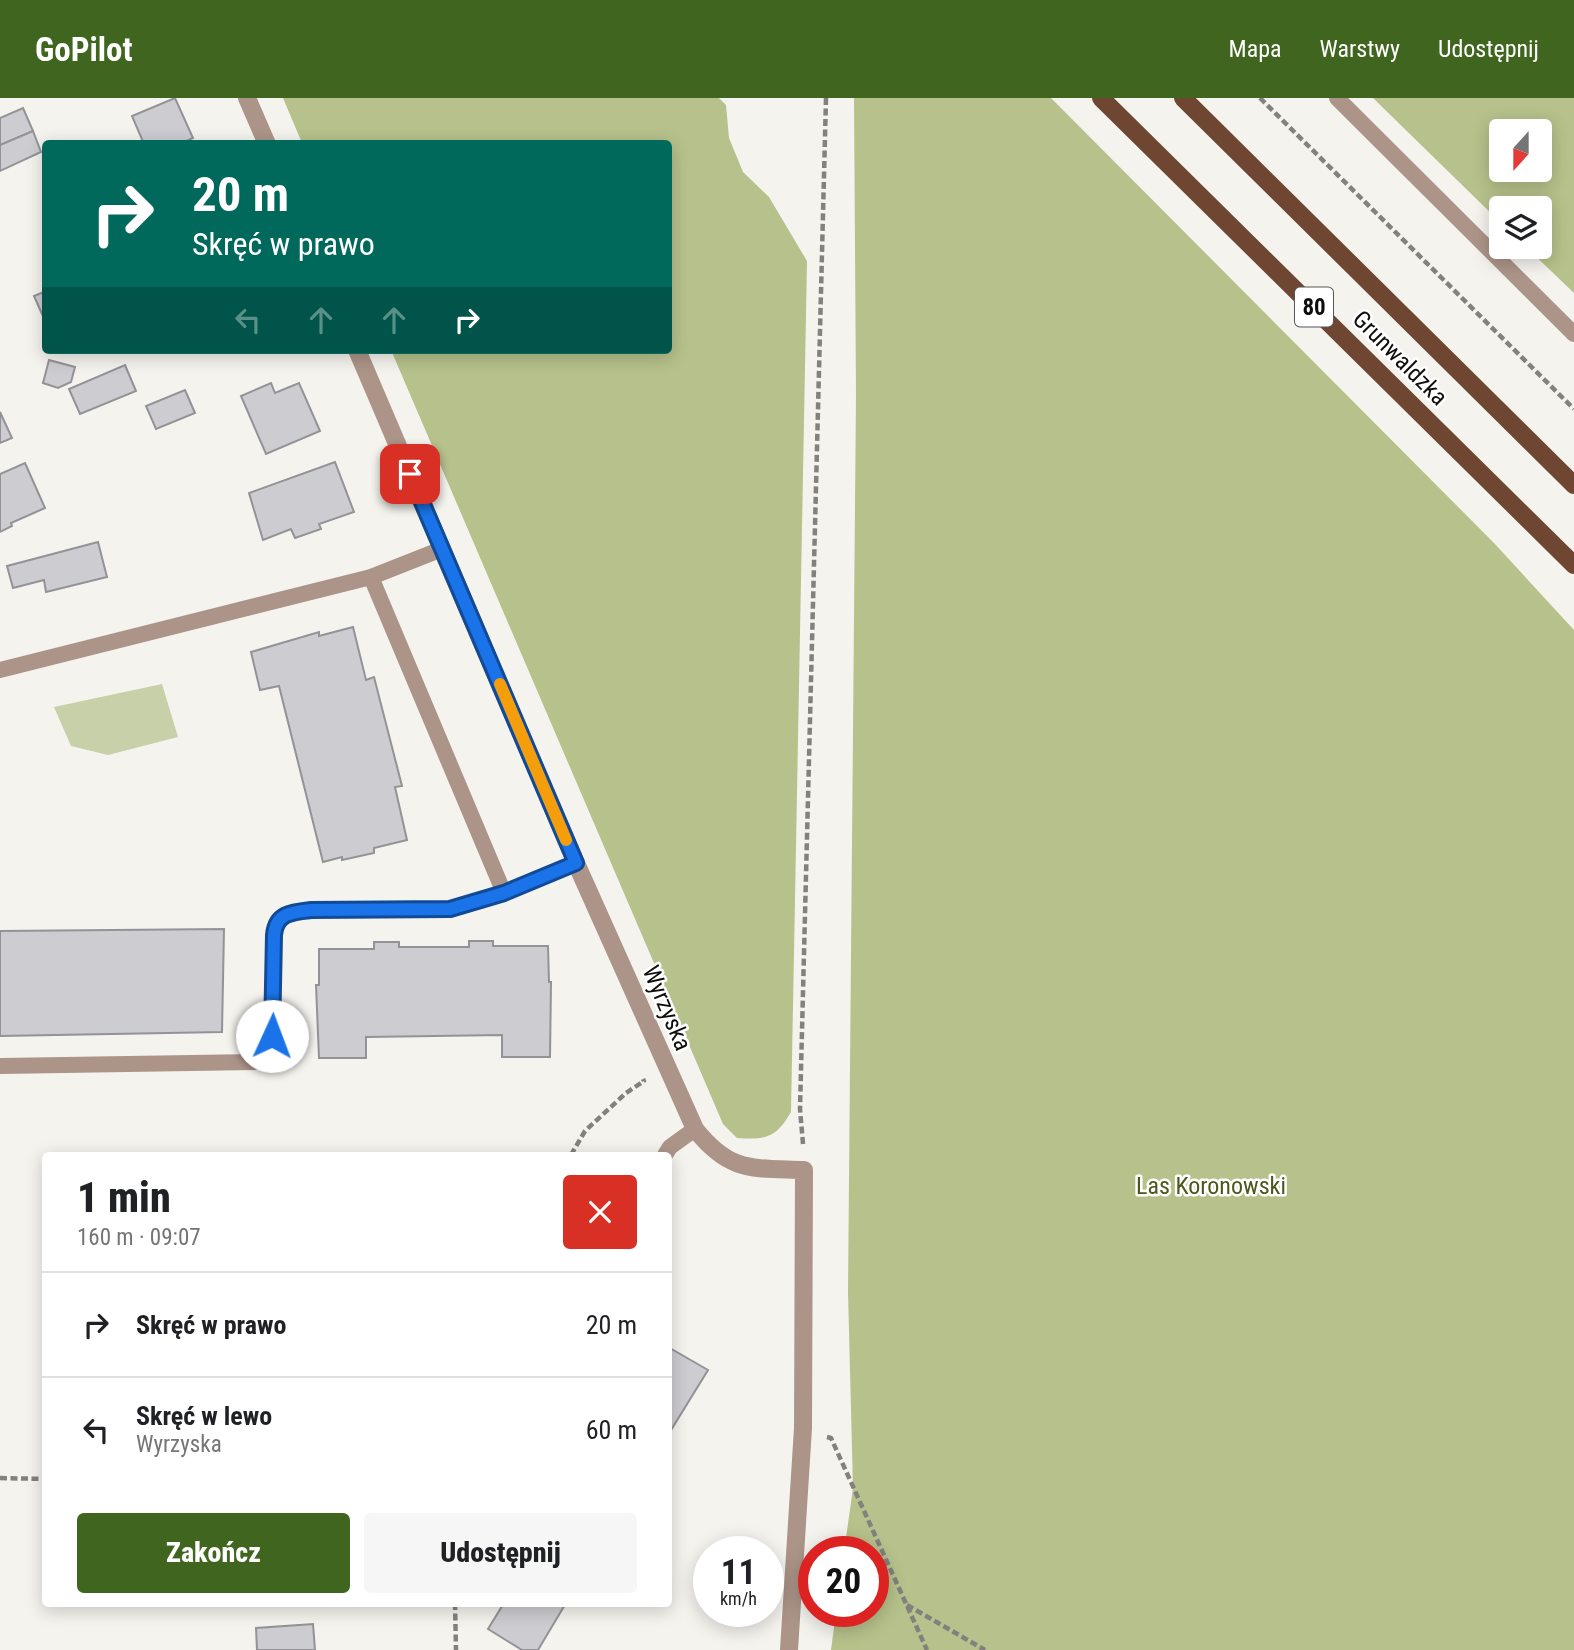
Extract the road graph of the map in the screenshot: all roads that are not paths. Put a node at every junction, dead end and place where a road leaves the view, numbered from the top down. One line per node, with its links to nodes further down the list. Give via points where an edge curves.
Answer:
1 (247, 98): 5 (street)
2 (1101, 98): 10 (main road, Grunwaldzka / 80)
3 (1183, 98): 8 (main road, Grunwaldzka / 80)
4 (1337, 98): 6 (lane)
5 (265, 140)
6 (1574, 334)
7 (359, 354): 9 (street, Wyrzyska)
8 (1574, 485)
9 (442, 549): 11 (lane); 13 (street, Wyrzyska)
10 (1574, 565)
11 (370, 577): 12 (lane); 14 (lane)
12 (0, 670)
13 (576, 863): 14 (lane); 16 (street, Wyrzyska)
14 (504, 893): 15 (lane, via 450,909 311,910 282,916 274,935 272,1036 267,1051 255,1062)
15 (0, 1066)
16 (695, 1129): 17 (lane); 18 (street, Wyrzyska, via 711,1149 730,1162 804,1170 803,1428)
17 (667, 1152)
18 (789, 1650)

